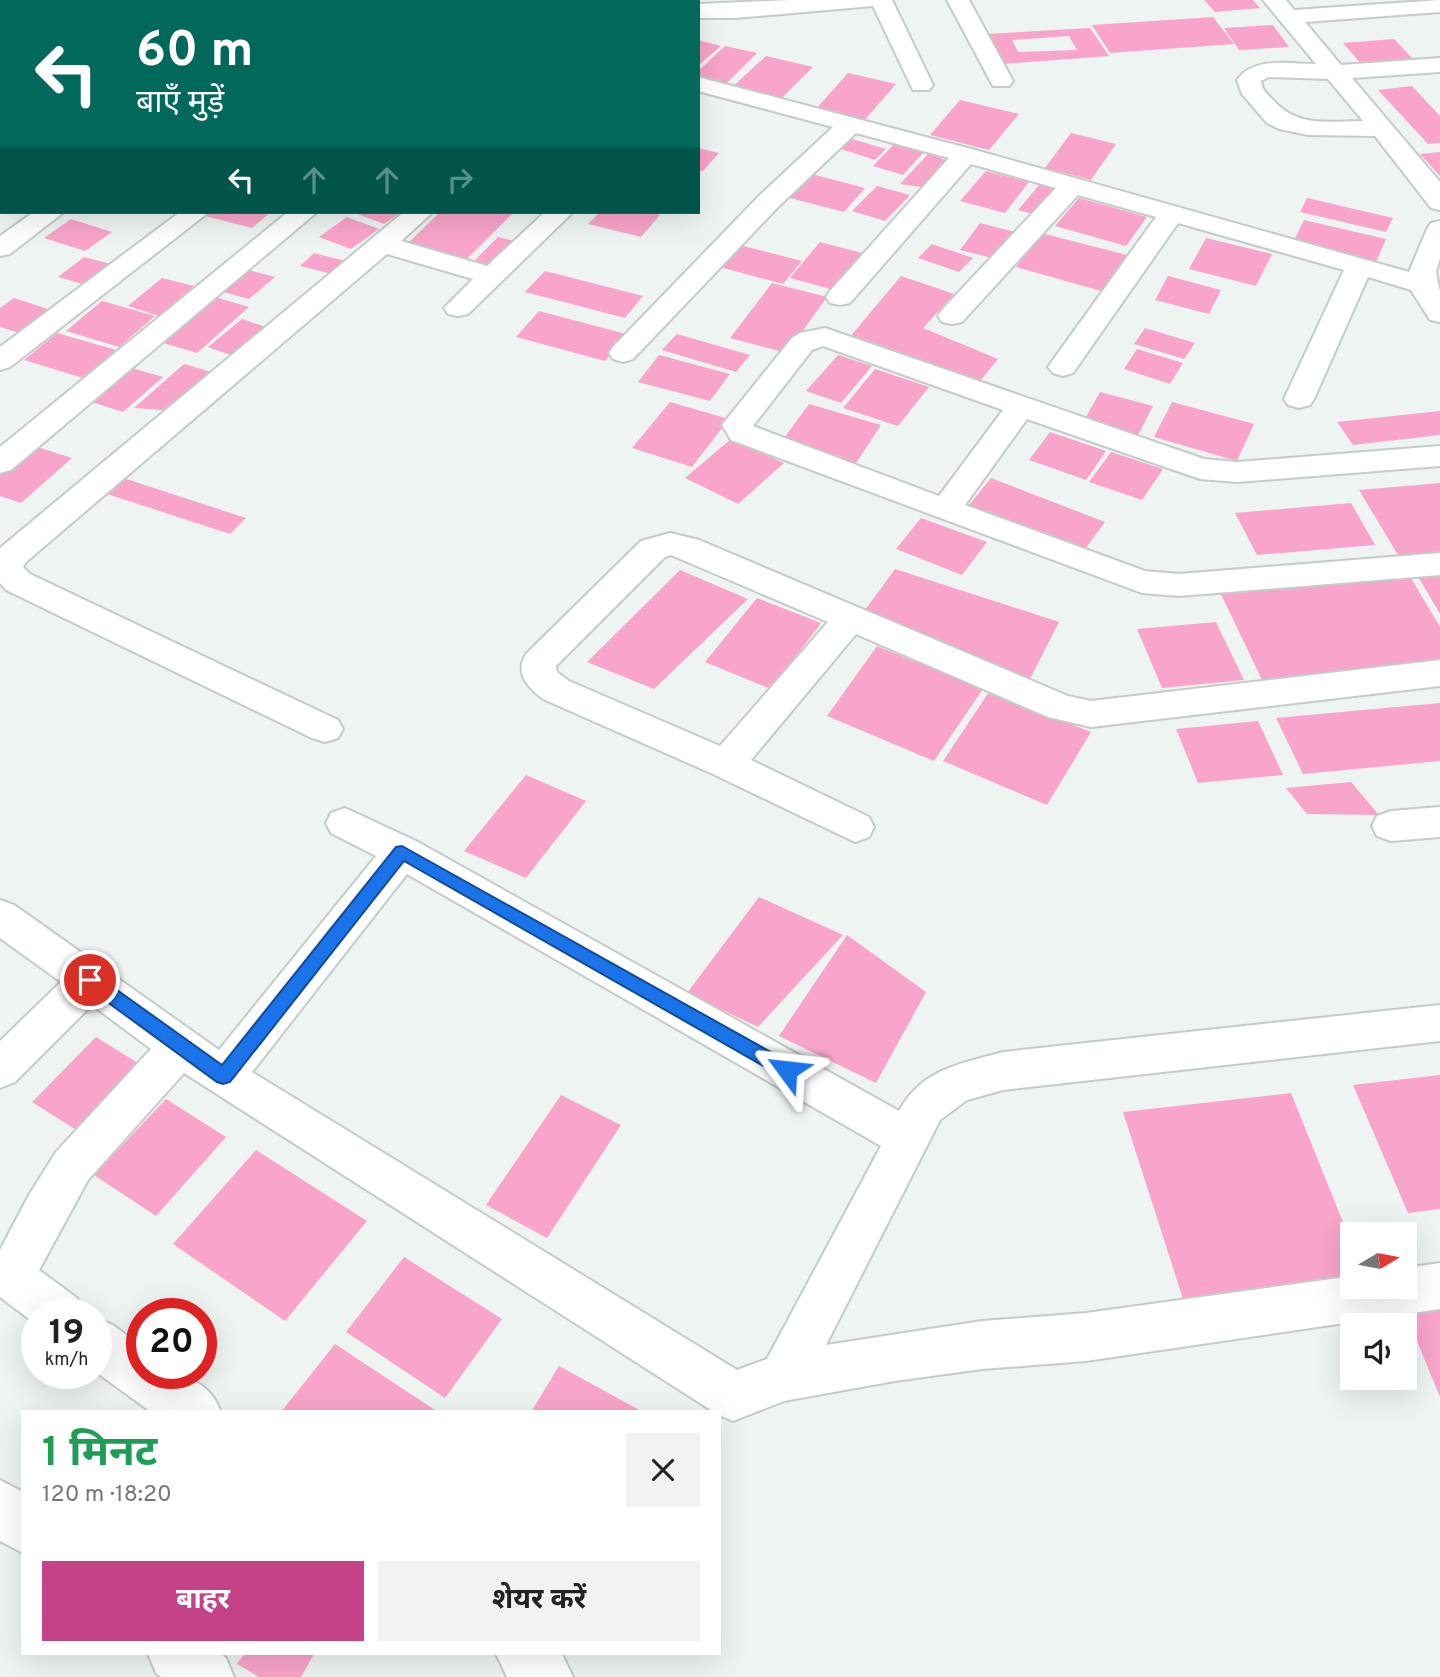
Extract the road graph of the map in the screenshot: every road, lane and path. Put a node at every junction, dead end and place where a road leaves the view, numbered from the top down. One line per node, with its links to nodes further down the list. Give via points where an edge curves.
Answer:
1 (871, 0): 4 (street)
2 (881, 0): 12 (street)
3 (958, 0): 10 (street)
4 (762, 4): 7 (street)
5 (1440, 5): 6 (street)
6 (1281, 9): 9 (street)
7 (700, 11)
8 (1440, 65): 9 (street)
9 (1334, 72): 14 (street); 14 (street, via 1267,70 1248,80 1250,89 1276,118 1288,124)
10 (1001, 81)
11 (700, 85): 13 (street)
12 (921, 85)
13 (849, 126): 15 (street); 34 (street, via 769,201)
14 (1382, 129): 17 (street)
15 (966, 155): 16 (street); 30 (street)
16 (1072, 186): 23 (street); 33 (street)
17 (1440, 202)
18 (48, 214): 26 (street)
19 (193, 214): 35 (street)
20 (302, 214): 40 (street)
21 (418, 214): 25 (street)
22 (558, 214): 28 (street)
23 (1171, 214): 27 (street); 36 (street)
24 (1440, 229): 29 (street, via 1421,268)
25 (381, 244): 28 (street); 45 (street, via 12,555 6,569 18,582)
26 (0, 248)
27 (1359, 268): 29 (street); 37 (street)
28 (492, 276): 31 (street)
29 (1422, 284): 32 (street)
30 (840, 297)
31 (458, 308)
32 (1440, 314)
33 (952, 316)
34 (623, 353)
35 (0, 361)
36 (1063, 367)
37 (1299, 399)
38 (1021, 406): 39 (street, via 1200,470 1237,472); 41 (street); 41 (street, via 825,337 802,344 737,425 758,441)
39 (1440, 456)
40 (0, 463)
41 (945, 510): 42 (street, via 1160,586)
42 (1440, 564)
43 (851, 617): 44 (street, via 1061,708 1091,714); 46 (street); 46 (street, via 670,544 653,549 538,663 540,678 556,690)
44 (1440, 673)
45 (325, 729)
46 (726, 764): 50 (street)
47 (1440, 822): 49 (street)
48 (345, 823): 51 (street)
49 (1391, 826)
50 (855, 827)
51 (402, 852): 57 (street); 58 (street)
52 (0, 916): 53 (street)
53 (90, 980): 55 (street); 56 (street)
54 (1440, 1023): 58 (street, via 993,1073 954,1084 925,1106)
55 (181, 1046): 57 (street); 59 (street, via 72,1166)
56 (0, 1069)
57 (223, 1077): 63 (street, via 733,1396)
58 (908, 1139): 63 (street)
59 (6, 1284): 61 (street)
60 (1440, 1286): 63 (street, via 1086,1337 982,1345)
61 (31, 1298)
62 (112, 1354): 64 (street)
63 (784, 1377)
64 (193, 1410)
65 (0, 1506): 66 (street)
66 (21, 1525)
67 (176, 1655): 69 (street)
68 (524, 1655): 70 (street)
69 (207, 1677)
70 (546, 1677)

